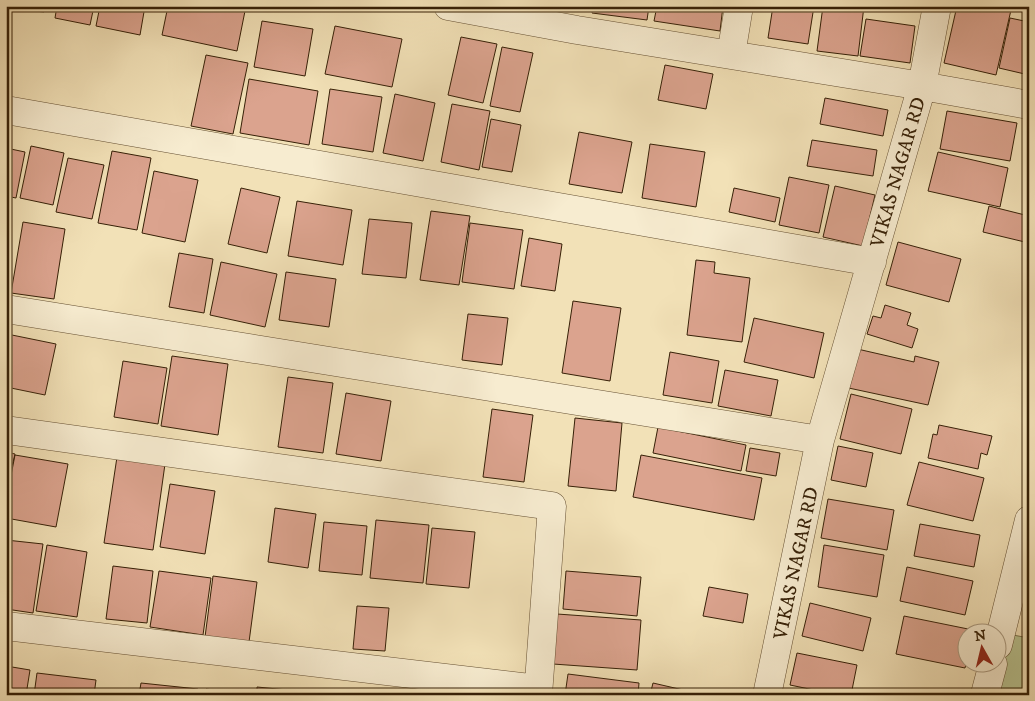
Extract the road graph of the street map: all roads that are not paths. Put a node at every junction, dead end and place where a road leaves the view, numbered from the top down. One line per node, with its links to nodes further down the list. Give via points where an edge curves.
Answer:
1 (448, 6): 4 (street, VIKAS NAGAR RD)
2 (739, 6): 5 (street)
3 (937, 6): 6 (street)
4 (578, 18): 5 (street, VIKAS NAGAR RD)
5 (732, 55): 6 (street, VIKAS NAGAR RD)
6 (922, 86): 7 (street); 9 (street, VIKAS NAGAR RD)
7 (1029, 105)
8 (6, 110): 9 (street)
9 (872, 262): 12 (street, VIKAS NAGAR RD)
10 (6, 309): 12 (street)
11 (6, 430): 17 (street, via 552,506)
12 (820, 440): 19 (street, VIKAS NAGAR RD)
13 (1029, 520): 14 (street)
14 (1003, 624)
15 (6, 626): 17 (street)
16 (991, 674): 18 (street)
17 (538, 692)
18 (987, 694)
19 (767, 695)

